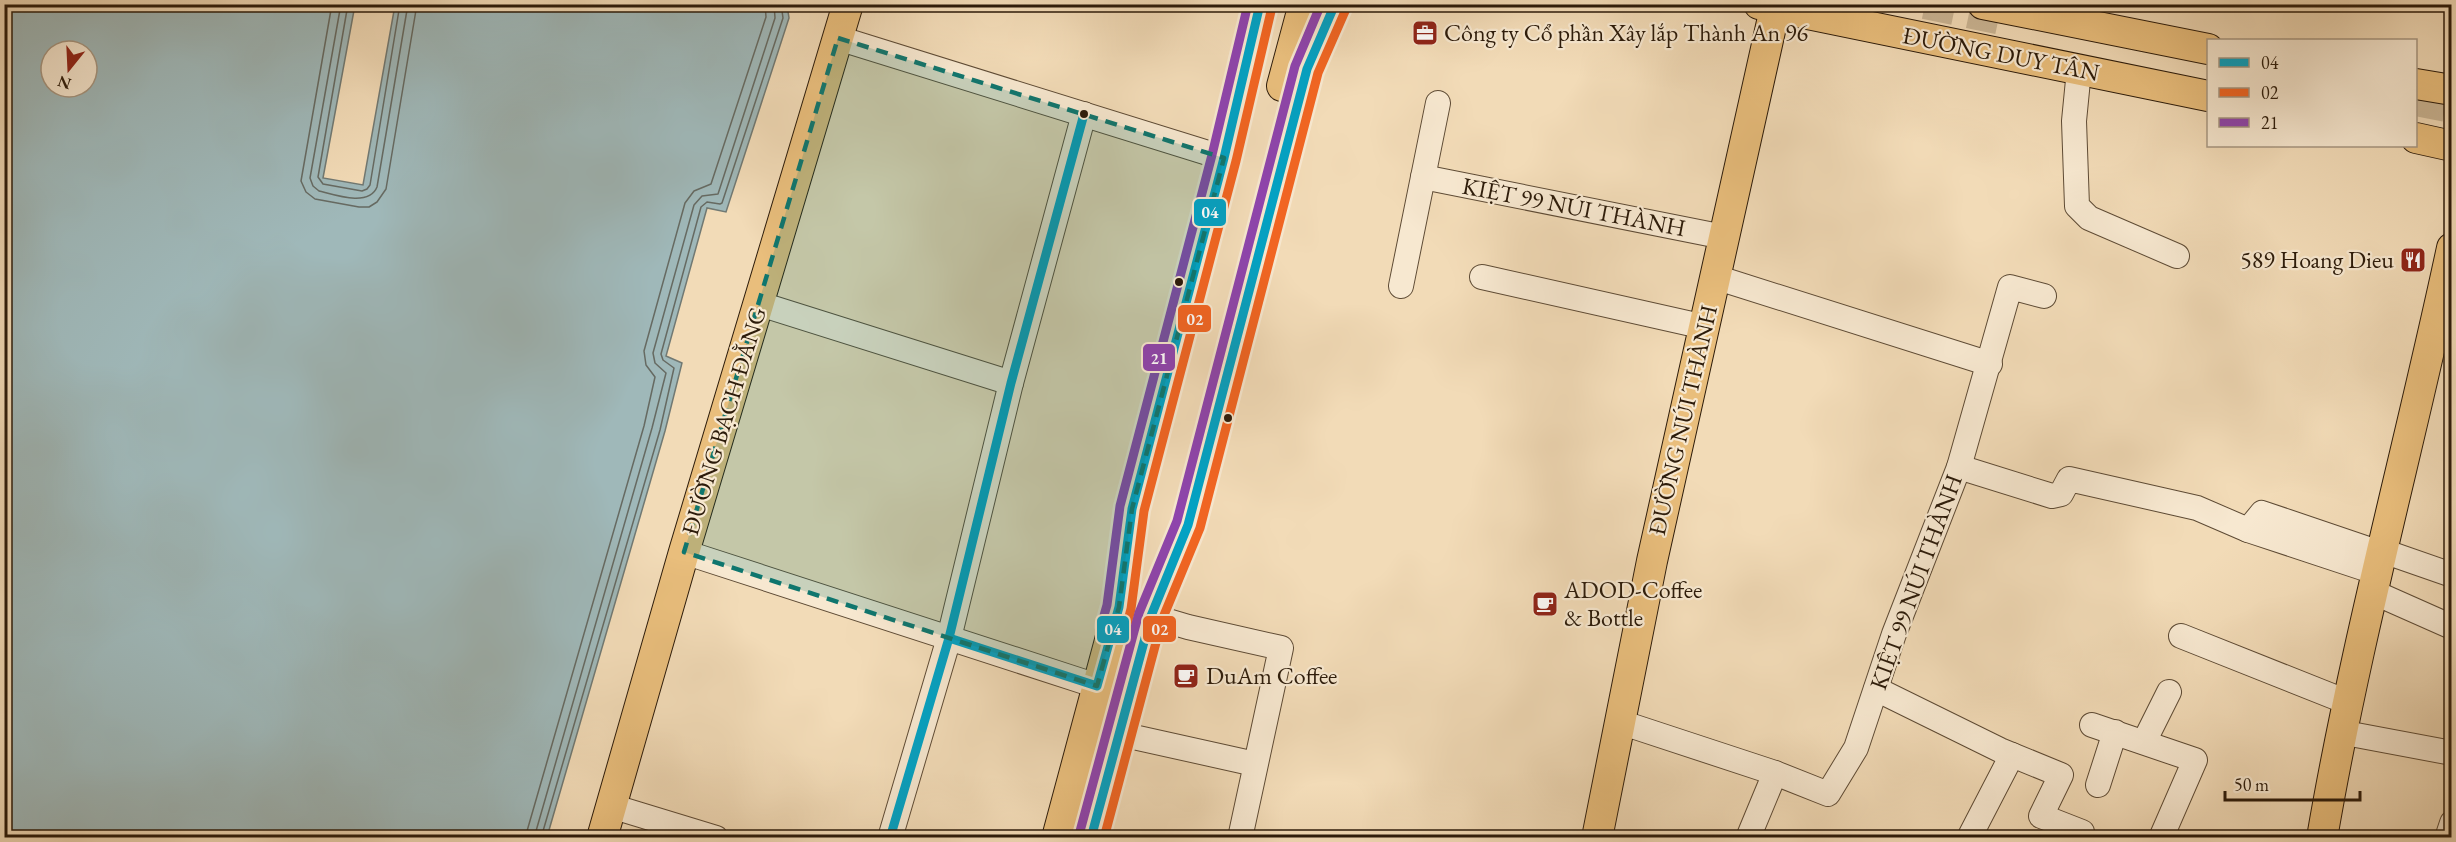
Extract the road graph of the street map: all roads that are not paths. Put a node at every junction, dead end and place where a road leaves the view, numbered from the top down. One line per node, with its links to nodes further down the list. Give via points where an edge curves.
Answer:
1 (848, 4): 8 (main road, ĐƯỜNG BẠCH ĐẰNG)
2 (1260, 4): 20 (main road)
3 (1285, 4): 35 (main road)
4 (1304, 4): 35 (main road)
5 (1335, 4): 40 (main road, via 1307,69 1188,525)
6 (1983, 4): 9 (main road, ĐƯỜNG DUY TÂN)
7 (1770, 6): 11 (main road, ĐƯỜNG DUY TÂN); 22 (main road, ĐƯỜNG NÚI THÀNH)
8 (838, 38): 17 (street); 29 (main road, ĐƯỜNG BẠCH ĐẰNG)
9 (2160, 39): 10 (main road, ĐƯỜNG DUY TÂN); 13 (main road)
10 (2207, 49)
11 (2079, 70): 13 (main road, ĐƯỜNG DUY TÂN); 24 (street, via 2074,121 2077,206 2089,218)
12 (2417, 84): 14 (main road)
13 (2152, 85): 15 (main road, ĐƯỜNG DUY TÂN)
14 (2451, 90)
15 (2207, 96)
16 (1438, 103): 21 (street)
17 (1084, 114): 20 (street); 33 (street)
18 (2417, 138): 19 (main road)
19 (2451, 146)
20 (1224, 158): 39 (main road, via 1132,510)
21 (1423, 177): 22 (street, KIỆT 99 NÚI THÀNH); 27 (street)
22 (1724, 237): 26 (main road, ĐƯỜNG NÚI THÀNH)
23 (2451, 248): 31 (main road)
24 (2177, 256)
25 (1482, 277): 30 (street)
26 (1715, 277): 30 (main road, ĐƯỜNG NÚI THÀNH); 32 (street)
27 (1401, 286)
28 (2044, 296): 32 (street, KIỆT 99 NÚI THÀNH, via 2010,287)
29 (760, 304): 33 (street); 36 (main road, ĐƯỜNG BẠCH ĐẰNG)
30 (1705, 327): 48 (main road, ĐƯỜNG NÚI THÀNH)
31 (2444, 328): 37 (main road)
32 (1990, 364): 34 (street, KIỆT 99 NÚI THÀNH)
33 (1011, 383): 43 (street)
34 (1959, 467): 37 (street, via 2052,496 2061,495 2069,479 2127,491 2198,508 2248,530 2262,513); 45 (street, KIỆT 99 NÚI THÀNH)
35 (1160, 519): 39 (main road); 40 (main road)
36 (684, 552): 43 (street); 57 (main road, ĐƯỜNG BẠCH ĐẰNG)
37 (2379, 567): 38 (street); 41 (street); 47 (main road)
38 (2451, 575)
39 (1119, 607): 44 (main road)
40 (1151, 616): 50 (main road); 54 (street, via 1281,648)
41 (2451, 627)
42 (2181, 636): 47 (street)
43 (949, 638): 44 (street); 61 (street)
44 (1097, 687): 62 (main road)
45 (1876, 689): 53 (street); 55 (street, KIỆT 99 NÚI THÀNH, via 1856,748 1828,794)
46 (2169, 692): 51 (street)
47 (2347, 702): 49 (main road)
48 (1620, 722): 55 (street); 65 (main road, ĐƯỜNG NÚI THÀNH)
49 (2340, 732): 52 (street); 70 (main road)
50 (1120, 734): 54 (street); 63 (main road)
51 (2144, 742): 56 (street, via 2104,729); 69 (street, via 2195,760)
52 (2451, 753)
53 (2012, 755): 67 (street); 68 (street, via 2061,775 2041,816 2082,832)
54 (1255, 764): 64 (street)
55 (1775, 773): 66 (street)
56 (2098, 785)
57 (611, 806): 59 (main road, ĐƯỜNG BẠCH ĐẰNG); 60 (street)
58 (2451, 823): 71 (street)
59 (602, 837)
60 (716, 837)
61 (890, 837)
62 (1057, 837)
63 (1091, 837)
64 (1240, 837)
65 (1597, 837)
66 (1748, 837)
67 (1969, 837)
68 (2082, 837)
69 (2161, 837)
70 (2322, 837)
71 (2447, 837)

